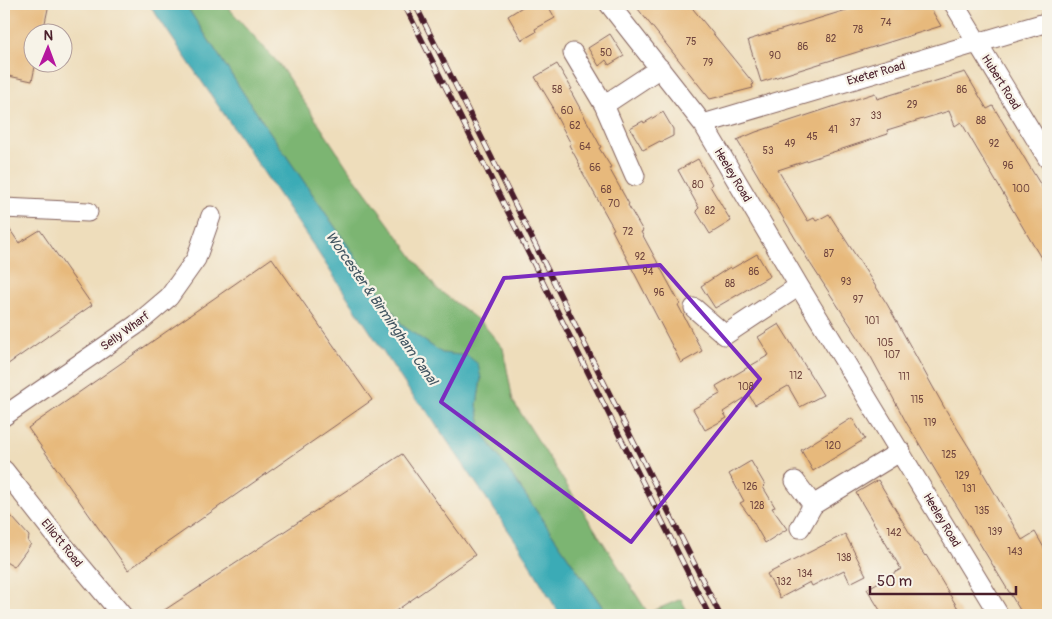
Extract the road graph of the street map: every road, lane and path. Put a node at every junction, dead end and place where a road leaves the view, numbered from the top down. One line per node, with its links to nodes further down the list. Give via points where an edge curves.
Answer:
1 (609, 4): 6 (street, Heeley Road)
2 (954, 4): 4 (street, Hubert Road)
3 (1048, 22): 4 (street, Exeter Road)
4 (977, 44): 8 (street, Exeter Road); 9 (street, Hubert Road)
5 (573, 53): 7 (street)
6 (660, 68): 7 (street); 8 (street, Heeley Road)
7 (604, 105): 10 (street)
8 (703, 124): 14 (street, Heeley Road)
9 (1048, 159)
10 (635, 176)
11 (4, 208): 12 (street)
12 (88, 212)
13 (211, 216): 16 (street, Selly Wharf, via 196,259 169,297 136,324)
14 (799, 286): 15 (street, via 724,336); 17 (street, Heeley Road)
15 (694, 308)
16 (4, 416)
17 (901, 451): 20 (street); 23 (street, Heeley Road)
18 (4, 470): 22 (street, Elliott Road)
19 (795, 481): 20 (street)
20 (813, 505): 21 (street)
21 (800, 528)
22 (122, 615)
23 (999, 615)

